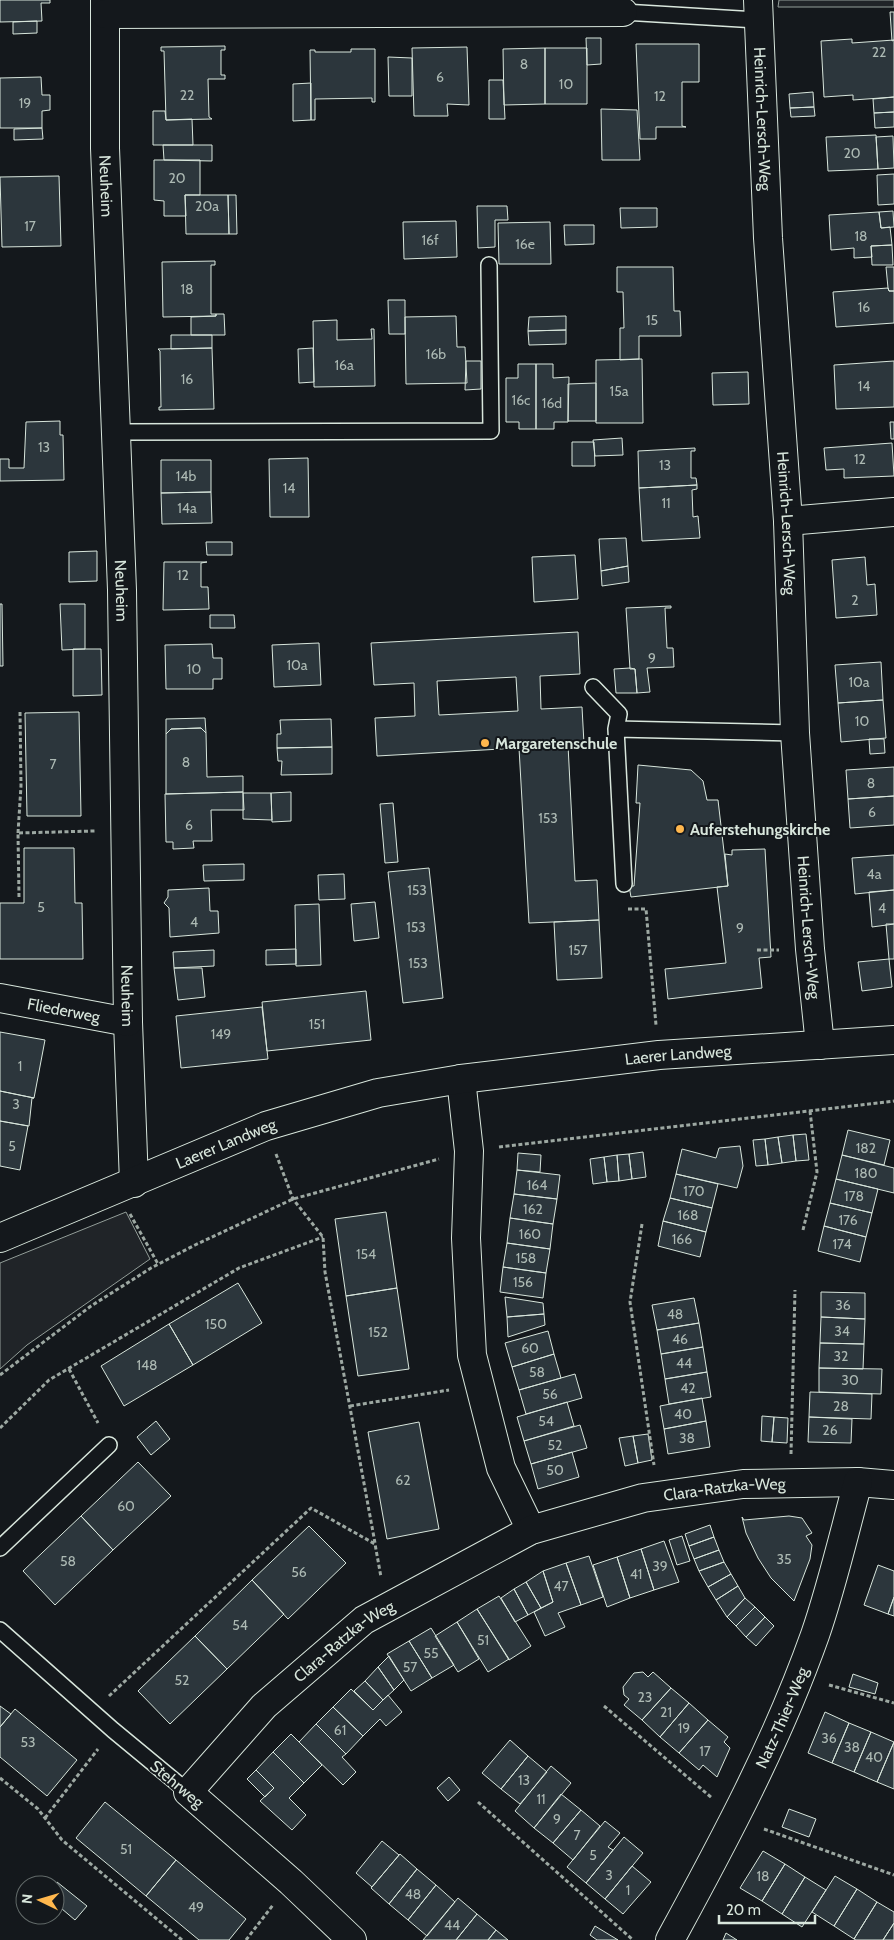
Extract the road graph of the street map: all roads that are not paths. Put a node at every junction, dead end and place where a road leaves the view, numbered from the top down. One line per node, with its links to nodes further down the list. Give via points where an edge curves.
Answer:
1 (623, 6): 2 (street); 3 (lane)
2 (105, 7): 5 (street, Neuheim, via 105,148)
3 (757, 10): 7 (street, Heinrich-Lersch-Weg, via 768,238)
4 (489, 265): 5 (lane, via 491,431)
5 (116, 432): 13 (street, Neuheim, via 122,590)
6 (894, 512): 7 (street)
7 (788, 520): 10 (street, Heinrich-Lersch-Weg)
8 (593, 687): 9 (lane, via 619,714)
9 (616, 728): 10 (lane); 11 (lane)
10 (795, 733): 15 (street, Heinrich-Lersch-Weg)
11 (624, 884)
12 (0, 998): 13 (street, Fliederweg)
13 (128, 1022): 17 (street, Neuheim)
14 (894, 1040): 15 (street, Laerer Landweg)
15 (820, 1045): 16 (street, Laerer Landweg, via 659,1055)
16 (461, 1078): 17 (street, Laerer Landweg, via 378,1093 266,1126); 22 (street, via 468,1151 466,1238 472,1356 501,1468)
17 (125, 1186): 18 (street, Laerer Landweg)
18 (0, 1238)
19 (109, 1445): 23 (lane)
20 (858, 1482): 21 (street, Clara-Ratzka-Weg); 22 (street, Clara-Ratzka-Weg, via 744,1484 658,1496); 27 (street, Natz-Thier-Weg, via 816,1634 800,1676 736,1819)
21 (894, 1485)
22 (531, 1530): 25 (street, Clara-Ratzka-Weg, via 364,1620 264,1706)
23 (0, 1548)
24 (0, 1630): 25 (lane, Stehrweg)
25 (188, 1792): 26 (street, Stehrweg)
26 (352, 1940)
27 (670, 1940)

